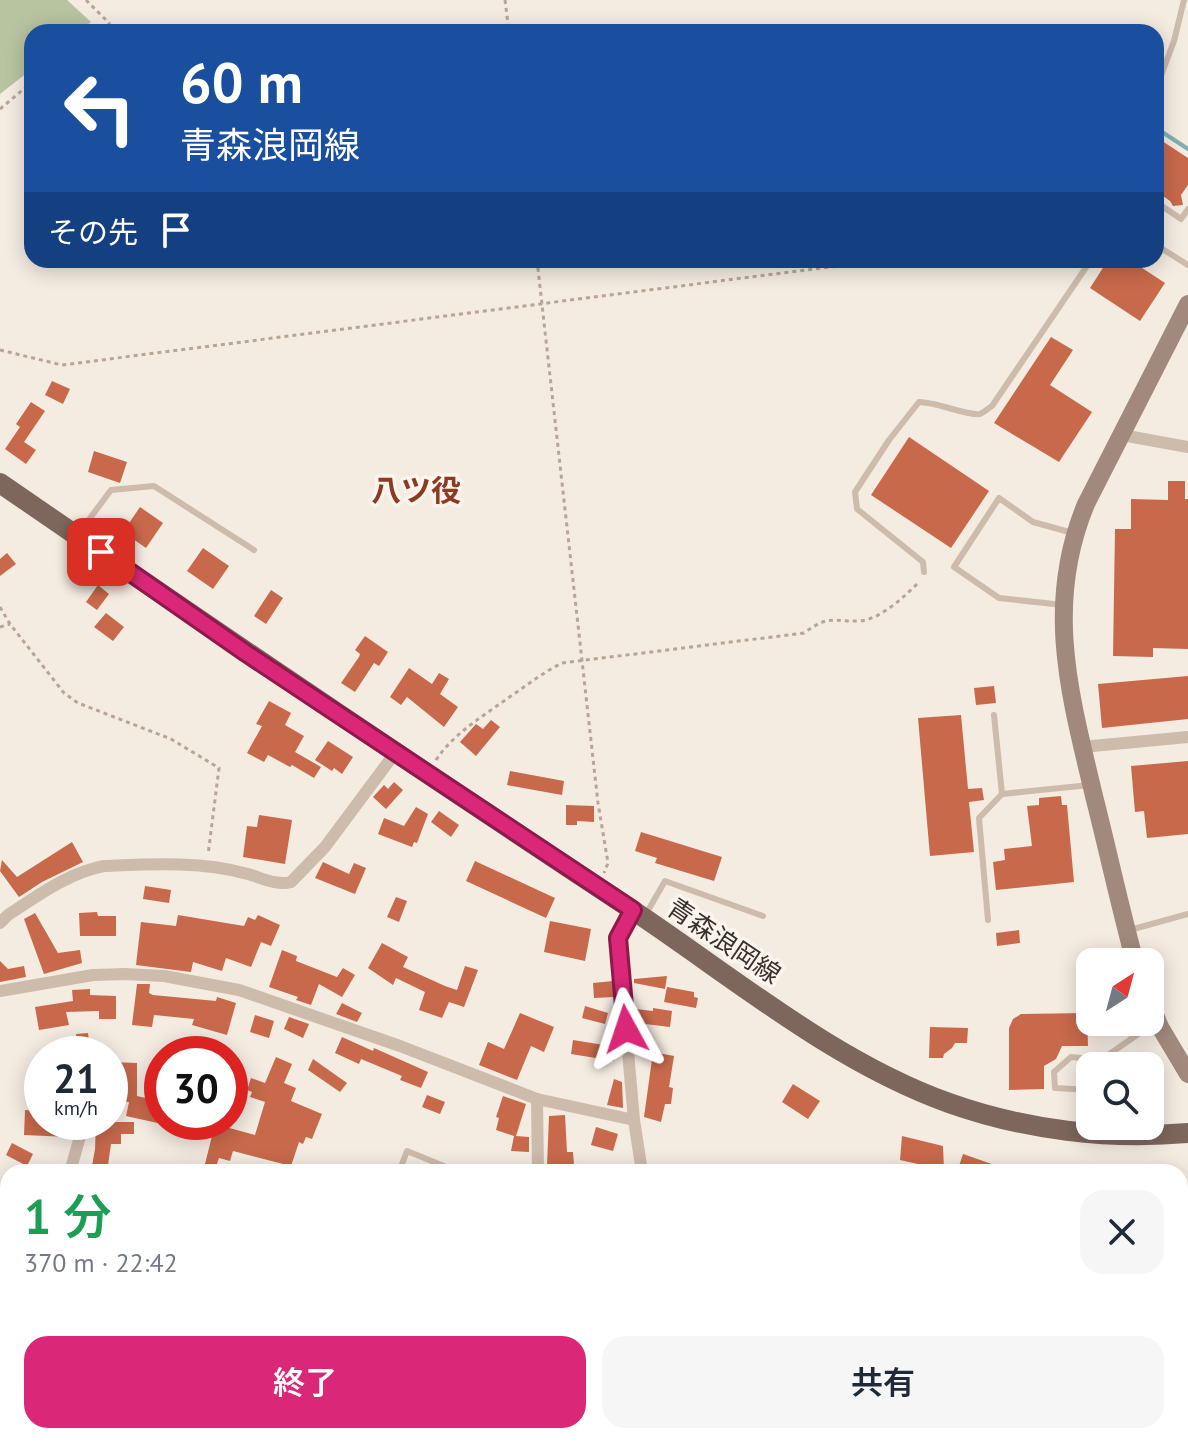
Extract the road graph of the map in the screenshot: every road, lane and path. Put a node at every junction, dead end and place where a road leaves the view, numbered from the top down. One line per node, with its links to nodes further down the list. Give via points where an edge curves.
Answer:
1 (86, 0): 4 (path)
2 (505, 0): 5 (path)
3 (1184, 0): 6 (lane)
4 (109, 24)
5 (508, 24)
6 (1164, 68)
7 (24, 89): 8 (path)
8 (0, 109)
9 (1164, 207): 10 (lane, via 1181,219)
10 (1187, 212)
11 (1164, 250): 12 (lane)
12 (1188, 265)
13 (538, 268): 16 (path)
14 (820, 268): 16 (path)
15 (1086, 268): 25 (lane, via 992,406 982,414 919,402 855,492 857,509 923,562)
16 (542, 303): 18 (path, via 62,365); 30 (path)
17 (1187, 308): 19 (street)
18 (0, 350)
19 (1122, 435): 20 (street); 22 (street)
20 (1188, 447)
21 (0, 483): 23 (main road, 青森浪岡線)
22 (1074, 534): 26 (street); 26 (lane, via 1033,522 999,498 954,567 999,598)
23 (76, 535): 24 (lane, via 111,490 154,486); 34 (main road, 青森浪岡線)
24 (254, 550)
25 (924, 572): 30 (path, via 910,591 862,621 835,618 804,633)
26 (1063, 605): 33 (street, via 1066,676)
27 (0, 607): 28 (path)
28 (10, 624): 29 (path); 38 (path, via 71,698 171,739 219,768)
29 (0, 627)
30 (583, 659): 35 (path, via 544,672 470,724); 39 (path, via 608,863)
31 (994, 715): 37 (lane)
32 (1188, 737): 33 (street)
33 (1082, 747): 36 (street)
34 (395, 753): 35 (main road, 青森浪岡線); 38 (street, via 325,847 291,882)
35 (427, 773): 39 (main road, 青森浪岡線)
36 (1091, 785): 37 (lane); 45 (street)
37 (1002, 794): 43 (lane, via 979,818)
38 (207, 866): 44 (street, via 90,868)
39 (598, 887): 40 (main road, 青森浪岡線)
40 (638, 914): 42 (lane, via 665,881); 55 (street, via 618,938); 56 (main road, 青森浪岡線, via 835,1046 948,1103 1058,1129)
41 (1188, 914): 45 (lane)
42 (763, 916)
43 (988, 920)
44 (0, 923)
45 (1127, 931): 46 (street)
46 (1131, 948)
47 (0, 991): 54 (street, via 125,974 239,990)
48 (1164, 1033): 52 (street)
49 (1135, 1036): 50 (lane)
50 (1112, 1052)
51 (1076, 1058): 53 (lane, via 1054,1072 1055,1088)
52 (1188, 1074)
53 (1076, 1089)
54 (537, 1099): 55 (street); 61 (street)
55 (634, 1120): 62 (street)
56 (1188, 1133)
57 (79, 1140): 58 (street)
58 (72, 1164)
59 (402, 1164): 60 (lane, via 407,1151)
60 (439, 1164)
61 (538, 1164)
62 (641, 1164)

